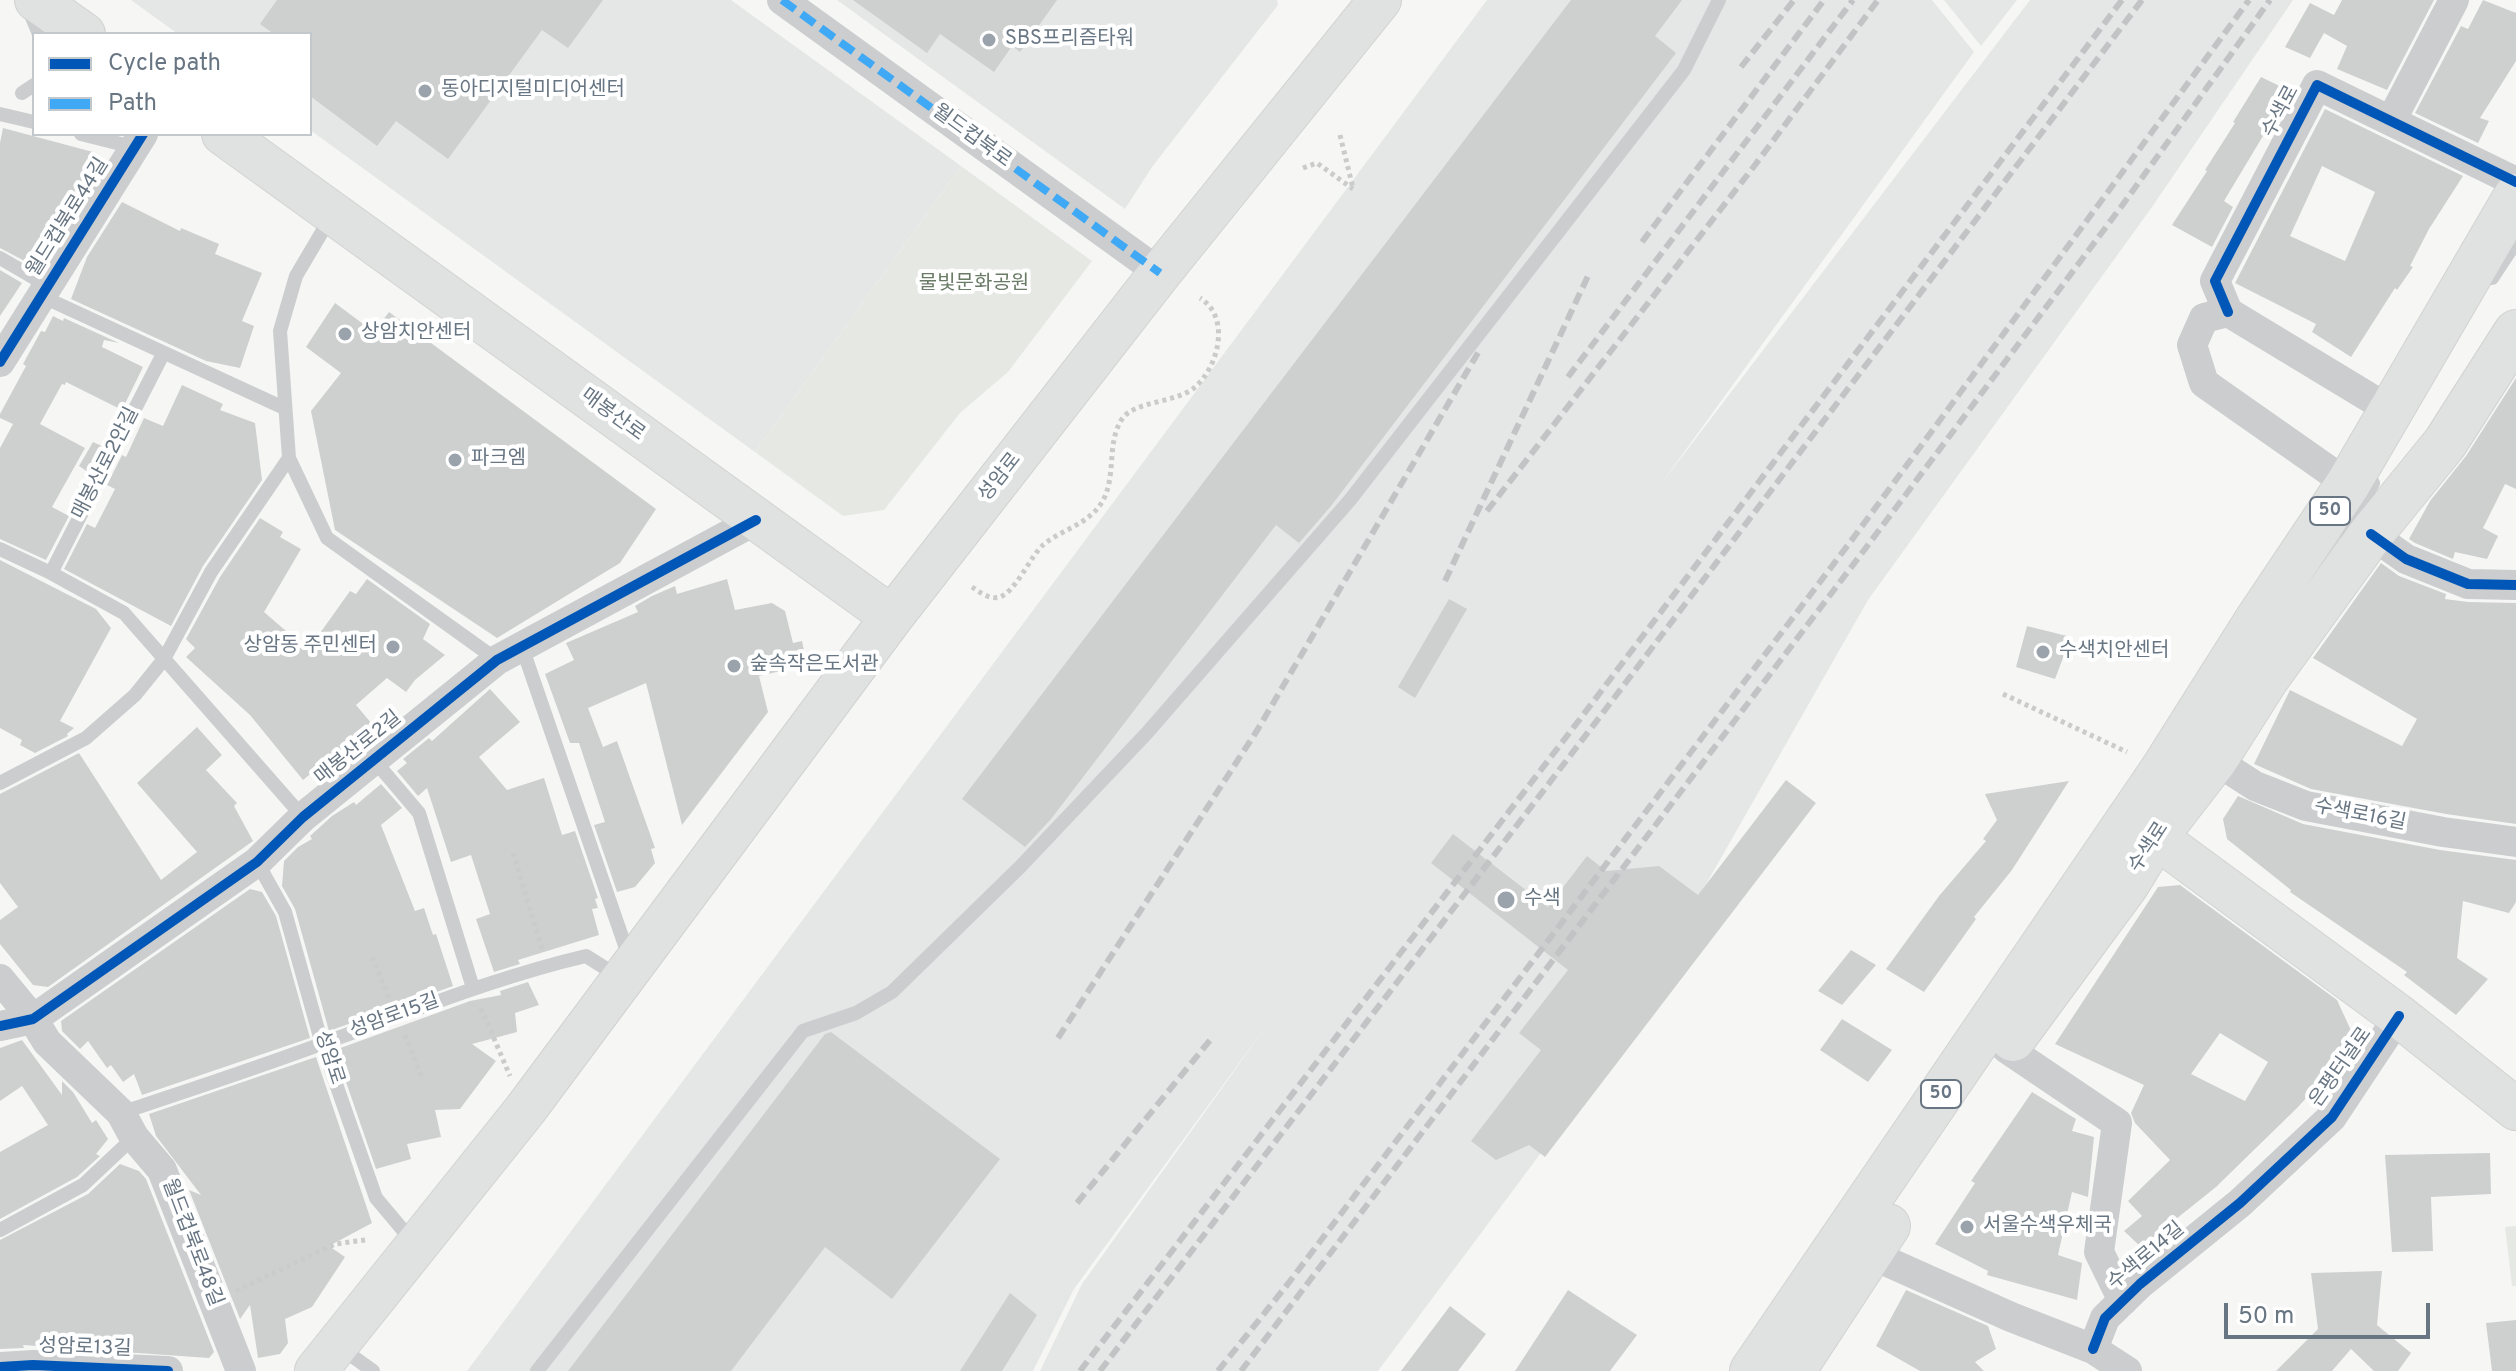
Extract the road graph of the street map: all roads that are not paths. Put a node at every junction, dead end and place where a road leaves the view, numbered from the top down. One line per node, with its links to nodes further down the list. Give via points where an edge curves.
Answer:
1 (25, 0): 7 (lane)
2 (36, 0): 8 (main road)
3 (782, 0): 21 (street, 월드컵북로)
4 (1380, 0): 21 (main road, 성암로)
5 (1719, 0): 68 (lane, via 1684,70 1350,500 1146,734 903,982 856,1013 803,1031)
6 (2454, 0): 10 (street)
7 (38, 32)
8 (81, 32)
9 (0, 114): 11 (lane)
10 (2391, 121): 15 (street, 수색로); 24 (street, 수색로, via 2317,85 2215,281)
11 (32, 122)
12 (89, 136): 14 (lane, via 121,144)
13 (226, 136): 17 (main road, 매봉산로)
14 (138, 142): 23 (street, 월드컵북로44길)
15 (2516, 182)
16 (2516, 196): 22 (main road, 수색로 / 50)
17 (333, 215): 28 (lane, via 296,276 280,331); 32 (main road, 매봉산로)
18 (2516, 223): 22 (lane)
19 (2516, 242): 22 (lane)
20 (0, 258): 23 (lane)
21 (1160, 273): 37 (main road, 성암로)
22 (2477, 281): 29 (main road, 수색로 / 50)
23 (45, 291): 26 (lane, 월드컵북로44길); 27 (street, 월드컵북로44길)
24 (2228, 312): 29 (street); 31 (street, via 2204,318 2192,345 2204,383)
25 (2516, 332): 34 (main road, 수색로 / 50, via 2445,443)
26 (163, 354): 28 (lane, 월드컵북로44길); 35 (lane, 매봉산로2안길)
27 (0, 362)
28 (284, 408): 30 (lane)
29 (2390, 410): 31 (main road, 수색로 / 50)
30 (289, 458): 38 (lane, via 327,538); 39 (lane, via 211,572)
31 (2364, 476): 34 (lane); 44 (main road, 수색로 / 50, via 2257,620)
32 (756, 520): 37 (main road, 매봉산로); 38 (street, 매봉산로2길)
33 (0, 549): 35 (lane)
34 (2345, 552): 36 (street, via 2406,559 2468,584); 41 (main road, 수색로 / 50, via 2307,623)
35 (51, 573): 39 (lane, via 124,613)
36 (2516, 585)
37 (892, 617): 47 (main road, 성암로)
38 (509, 654): 40 (street, 매봉산로2길); 47 (lane)
39 (164, 659): 42 (lane, via 135,695 86,738); 43 (lane)
40 (374, 760): 43 (street, 매봉산로2길); 49 (lane, 매봉산로2길, via 419,813)
41 (2215, 760): 44 (main road, 수색로 / 50); 45 (street, 수색로16길, via 2255,786 2306,806)
42 (0, 783)
43 (303, 817): 46 (street, 매봉산로2길)
44 (2144, 827): 50 (main road, 은평터널로); 54 (main road, 수색로 / 50, via 2127,884); 69 (main road, 수색로 / 50)
45 (2516, 842)
46 (257, 862): 51 (street, 매봉산로2길); 53 (lane, 성암로, via 285,912)
47 (626, 971): 49 (lane, 성암로15길, via 586,956); 59 (main road, 성암로, via 525,1110)
48 (0, 979): 51 (street, 월드컵북로48길)
49 (473, 988): 53 (lane, 성암로15길)
50 (2399, 1016): 55 (main road, 은평터널로); 57 (street, 은평터널로, via 2332,1117)
51 (33, 1019): 52 (street, 매봉산로2길); 56 (street, 월드컵북로48길, via 47,1042)
52 (0, 1026)
53 (322, 1044): 56 (lane, 성암로15길); 59 (lane, 성암로, via 376,1198)
54 (2006, 1048): 60 (main road, 수색로 / 50); 61 (street, via 2117,1123 2099,1252)
55 (2516, 1109)
56 (128, 1125): 58 (lane, 성암로15길, via 83,1185); 66 (street, 월드컵북로48길, via 162,1170)
57 (2240, 1203): 61 (street, 수색로14길)
58 (0, 1230)
59 (416, 1246): 63 (main road, 성암로)
60 (1870, 1254): 62 (street); 70 (main road, 수색로 / 50)
61 (2123, 1301): 62 (street, 수색로14길, via 2105,1318)
62 (2091, 1354): 71 (street)
63 (327, 1358): 67 (lane)
64 (0, 1367): 65 (street, 성암로13길)
65 (168, 1371)
66 (241, 1371)
67 (373, 1371)
68 (537, 1371)
69 (1752, 1371)
70 (1793, 1371)
71 (2127, 1371)

